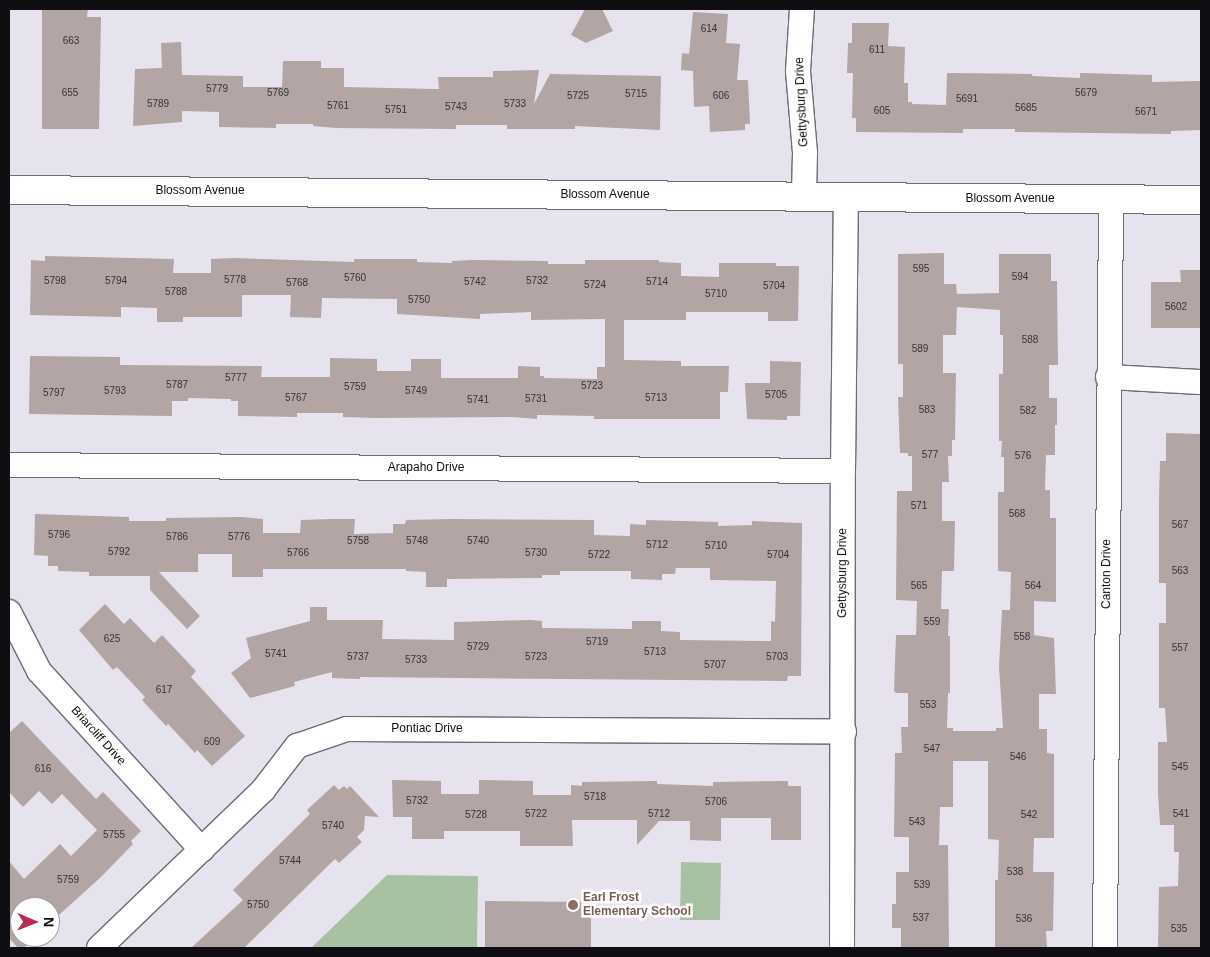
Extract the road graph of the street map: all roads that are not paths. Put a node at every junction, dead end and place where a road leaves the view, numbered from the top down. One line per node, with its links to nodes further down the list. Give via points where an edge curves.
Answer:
1 (802, 9): 3 (street, Gettysburg Drive, via 798,71 805,153)
2 (9, 190): 3 (street, Blossom Avenue)
3 (804, 196): 4 (street, Blossom Avenue)
4 (846, 197): 5 (street, Blossom Avenue); 10 (street, Gettysburg Drive)
5 (1111, 199): 6 (street, Blossom Avenue); 7 (street, Canton Drive)
6 (1201, 200)
7 (1108, 377): 8 (street); 16 (street, Canton Drive)
8 (1201, 382)
9 (9, 465): 10 (street, Arapaho Drive)
10 (843, 471): 12 (street, Gettysburg Drive)
11 (9, 612): 13 (street, Briarcliff Drive, via 39,671)
12 (844, 732): 13 (street, Pontiac Drive, via 347,729 298,746 263,790); 15 (street, Gettysburg Drive)
13 (202, 850): 14 (street, Pontiac Drive)
14 (98, 948)
15 (842, 948)
16 (1106, 948)

